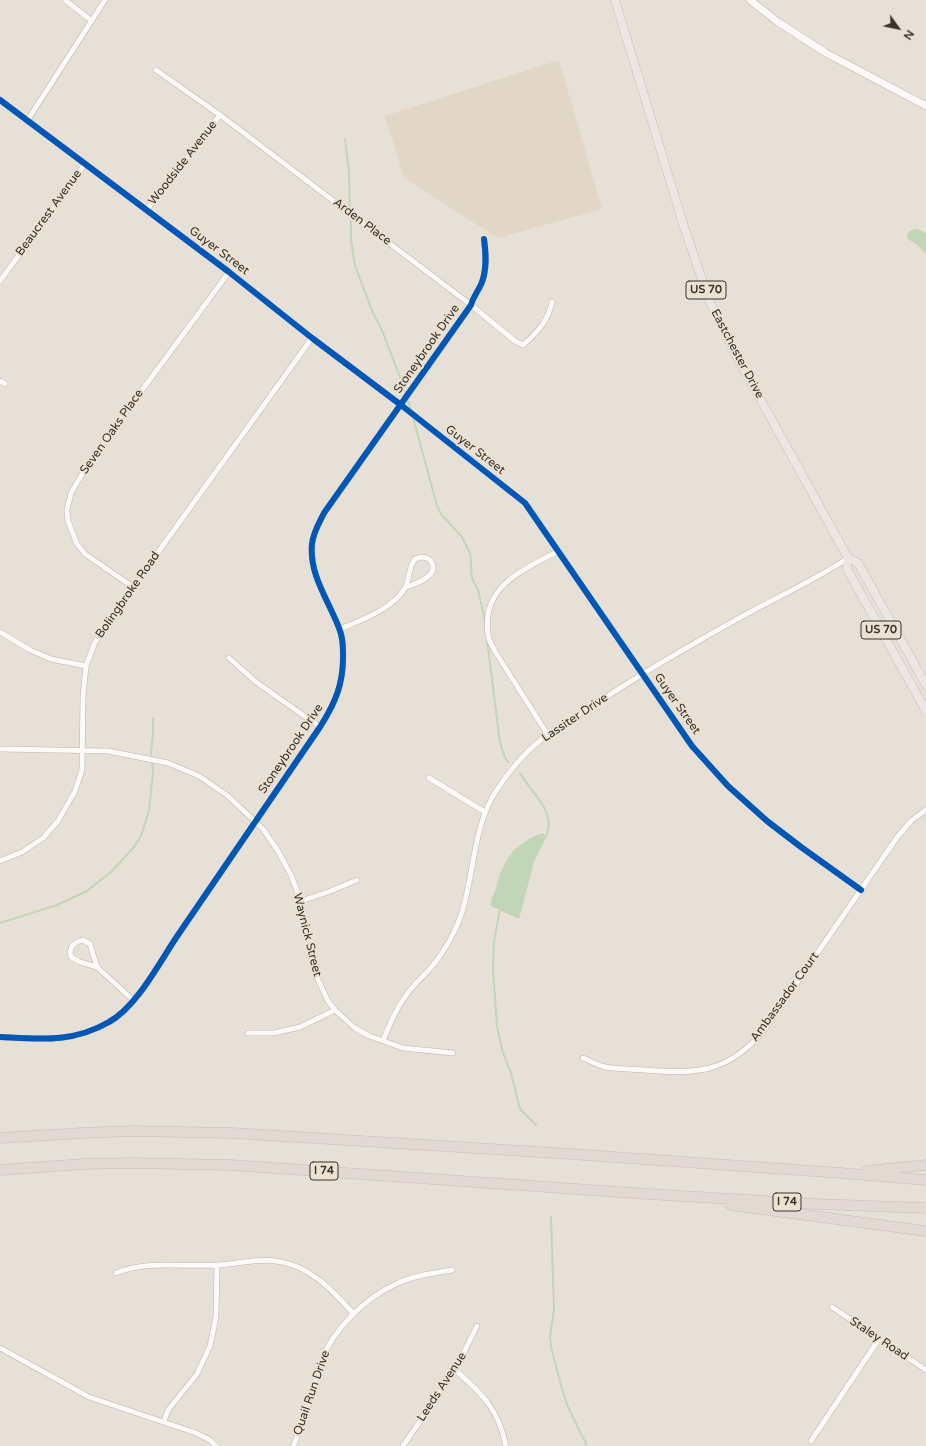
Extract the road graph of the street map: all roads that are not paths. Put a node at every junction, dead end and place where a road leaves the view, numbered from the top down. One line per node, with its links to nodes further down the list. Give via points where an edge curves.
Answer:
1 (65, 0): 5 (street)
2 (105, 0): 5 (street)
3 (615, 0): 21 (main road, Eastchester Drive / US 70, via 685,230 710,302 736,355)
4 (750, 0): 8 (street, via 778,22 826,53)
5 (92, 21): 10 (street)
6 (156, 70): 9 (street, Arden Place)
7 (0, 100): 10 (street, Guyer Street)
8 (926, 106)
9 (220, 115): 12 (street, Woodside Avenue); 17 (street, Arden Place)
10 (27, 121): 11 (street, Guyer Street)
11 (85, 164): 12 (street, Guyer Street); 15 (street, Beaucrest Avenue)
12 (146, 211): 14 (street, Guyer Street)
13 (484, 239): 17 (street, Stoneybrook Drive, via 485,268 482,283)
14 (229, 272): 18 (street, Guyer Street); 22 (street, Seven Oaks Place, via 90,461 71,493 67,510 68,522 77,544 85,554)
15 (0, 281)
16 (552, 302): 17 (street, Arden Place, via 550,314 544,323 523,345)
17 (471, 305): 19 (street, Stoneybrook Drive)
18 (312, 338): 19 (street, Guyer Street); 22 (street, Bolingbroke Road)
19 (401, 405): 20 (street, Guyer Street, via 525,503); 24 (street, Stoneybrook Drive, via 324,513 315,530 312,563)
20 (558, 551): 28 (street, Guyer Street); 32 (street, via 504,584 492,602 487,621 489,639 496,653)
21 (848, 558): 28 (street, Lassiter Drive); 29 (main road, Eastchester Drive / US 70, via 858,563); 30 (main road, Eastchester Drive / US 70, via 847,569)
22 (133, 587): 27 (street, Bolingbroke Road, via 95,642)
23 (406, 587): 23 (street, via 410,568 416,559 422,557 430,560 433,568 431,574); 24 (street, via 385,607)
24 (340, 629): 31 (street, Stoneybrook Drive, via 344,666 340,688)
25 (0, 632): 27 (street, via 51,659)
26 (229, 658): 31 (street, via 256,682)
27 (86, 666): 34 (street, Bolingbroke Road)
28 (642, 673): 32 (street, Lassiter Drive); 41 (street, Guyer Street, via 689,742 728,786 800,847)
29 (926, 685)
30 (926, 711)
31 (320, 727): 38 (street, Stoneybrook Drive)
32 (548, 734): 37 (street, Lassiter Drive, via 509,772)
33 (0, 749): 34 (street, Waynick Street)
34 (83, 750): 38 (street, Waynick Street, via 135,755 168,763 199,776 228,796); 39 (street, Bolingbroke Road, via 82,770 75,791 58,821 42,838 22,852)
35 (429, 778): 37 (street)
36 (926, 810): 41 (street, Ambassador Court, via 905,828)
37 (485, 812): 48 (street, Lassiter Drive, via 466,901 455,931 434,965 398,1006)
38 (256, 822): 42 (street, Waynick Street, via 278,851); 44 (street, Stoneybrook Drive)
39 (0, 861)
40 (357, 880): 42 (street)
41 (861, 890): 50 (street, Ambassador Court, via 765,1029 752,1044 736,1056 713,1067 685,1072 606,1067)
42 (301, 901): 45 (street, Waynick Street, via 314,971)
43 (97, 967): 43 (street, via 71,957 71,949 75,943 83,940 90,944); 44 (street)
44 (133, 1000): 47 (street, Stoneybrook Drive, via 123,1013 111,1022 75,1036 50,1039)
45 (335, 1010): 46 (street, via 300,1027); 48 (street, Waynick Street, via 356,1028)
46 (248, 1033)
47 (0, 1037)
48 (383, 1041): 49 (street, Waynick Street, via 403,1048)
49 (453, 1053)
50 (582, 1058)
51 (0, 1138): 54 (highway, via 111,1132 233,1133)
52 (926, 1165): 54 (highway)
53 (0, 1170): 56 (highway, I 74, via 97,1164 231,1165)
54 (841, 1173): 55 (highway)
55 (926, 1180)
56 (648, 1194): 57 (highway, I 74); 58 (highway)
57 (926, 1208)
58 (926, 1231)
59 (217, 1265): 61 (street, via 130,1267); 63 (street, via 260,1259 294,1265 320,1281); 69 (street, via 216,1317 210,1346 197,1374 168,1410)
60 (452, 1270): 63 (street, Quail Run Drive, via 396,1284 376,1295)
61 (116, 1273)
62 (832, 1307): 65 (street, Staley Road)
63 (353, 1313): 72 (street, Quail Run Drive, via 330,1344 322,1360)
64 (477, 1326): 67 (street, Leeds Avenue)
65 (879, 1339): 68 (street, Staley Road); 70 (street)
66 (0, 1348): 69 (street, via 88,1397)
67 (455, 1370): 73 (street, Leeds Avenue); 74 (street, via 486,1398 496,1415)
68 (926, 1370)
69 (164, 1421): 71 (street, via 203,1436)
70 (811, 1441)
71 (216, 1446)
72 (293, 1446)
73 (402, 1446)
74 (506, 1446)

